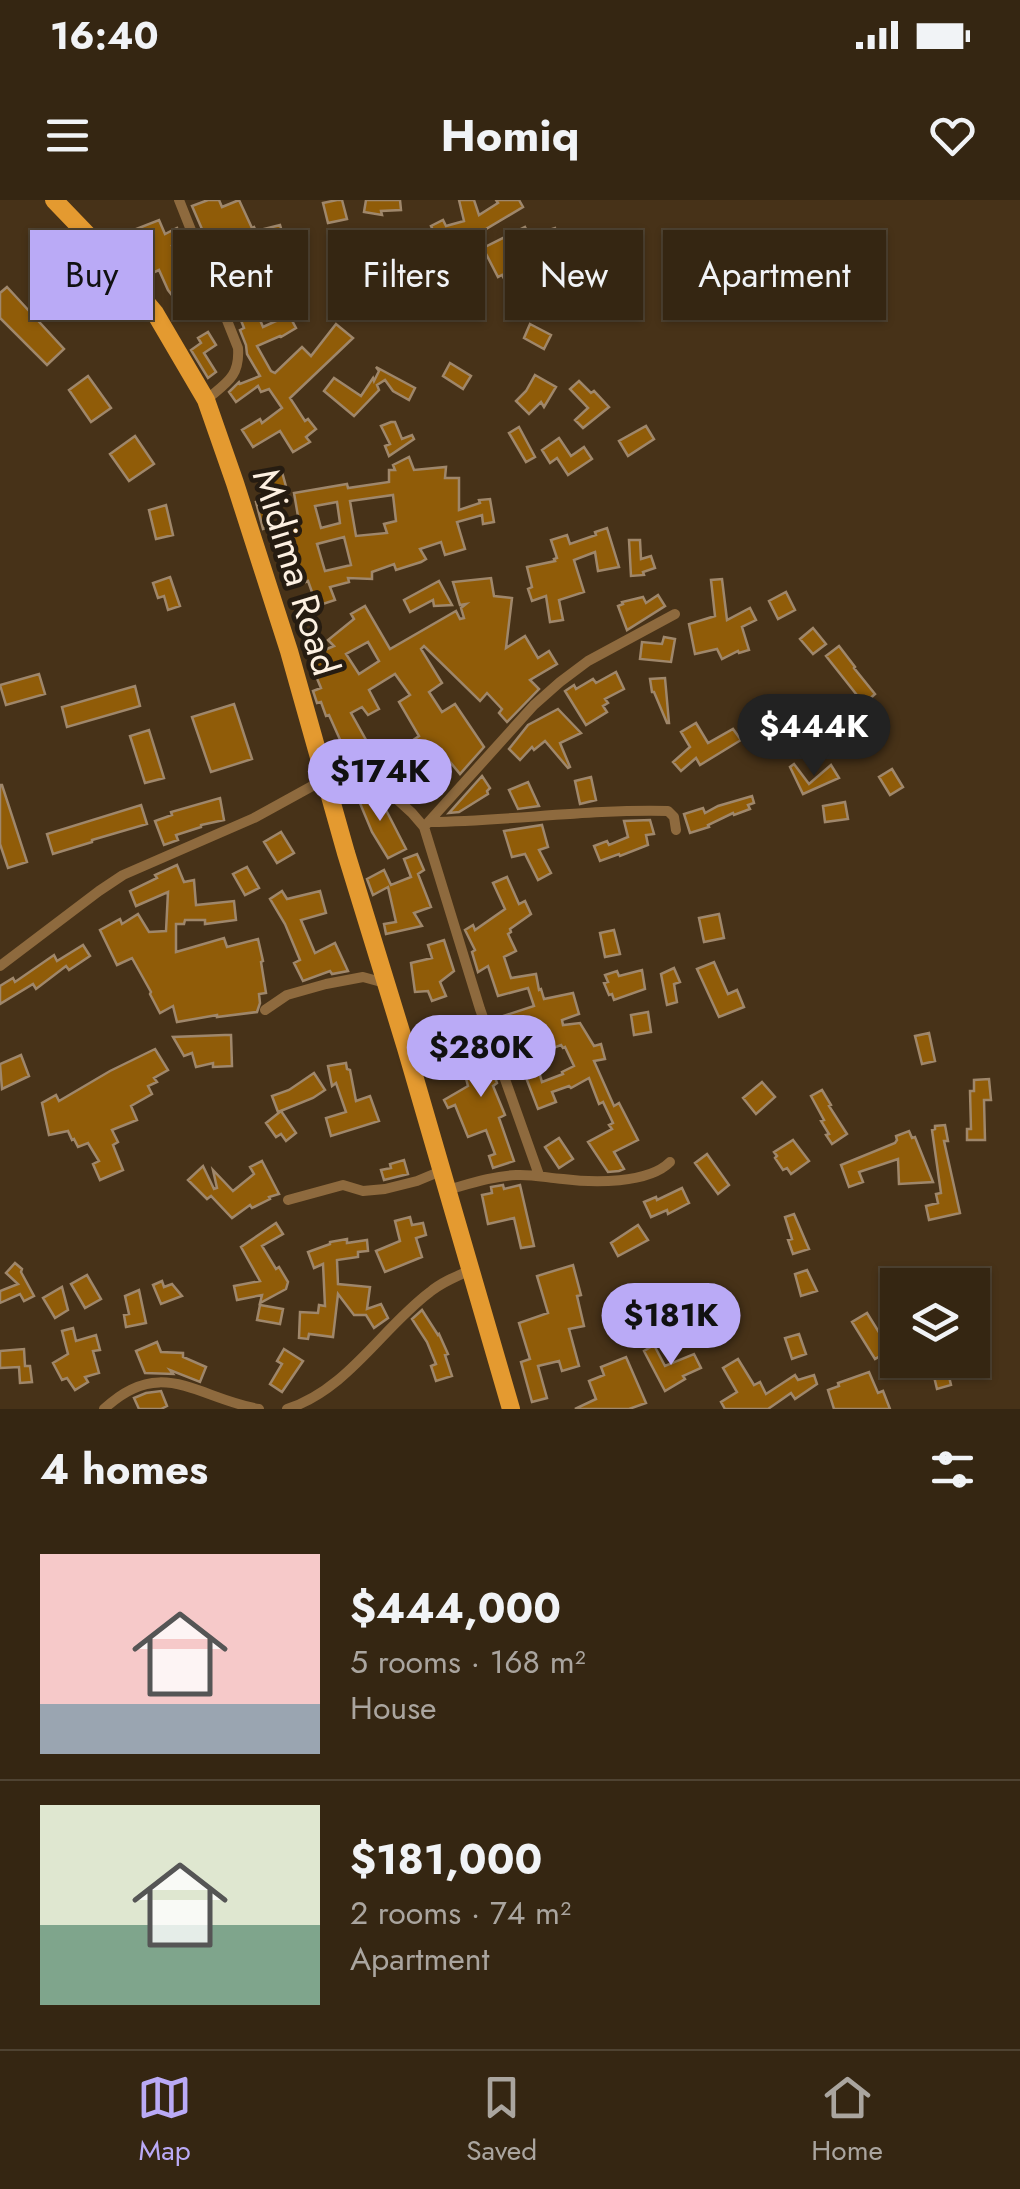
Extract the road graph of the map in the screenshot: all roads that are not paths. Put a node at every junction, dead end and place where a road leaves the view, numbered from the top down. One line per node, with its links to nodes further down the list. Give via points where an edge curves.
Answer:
1 (54, 200): 3 (main road, Midima Road, via 155,313)
2 (179, 200): 3 (street, via 238,348 235,374)
3 (206, 400): 5 (main road, Midima Road)
4 (674, 614): 6 (street, via 560,682)
5 (325, 779): 6 (street, via 364,777); 8 (street, via 123,875); 9 (main road, Midima Road)
6 (428, 824): 7 (street, via 668,810); 12 (street, via 480,1009)
7 (676, 830)
8 (0, 966)
9 (386, 983): 10 (street, via 363,977 326,984); 13 (main road, Midima Road)
10 (265, 1010)
11 (670, 1162): 12 (street, via 648,1175 610,1180)
12 (539, 1175): 13 (street)
13 (444, 1180): 14 (street, via 369,1192 343,1184); 15 (main road, Midima Road)
14 (288, 1200)
15 (471, 1270): 18 (street, via 431,1290 335,1382); 19 (main road, Midima Road)
16 (104, 1409): 17 (street, via 152,1382)
17 (259, 1409)
18 (288, 1409)
19 (510, 1409)

